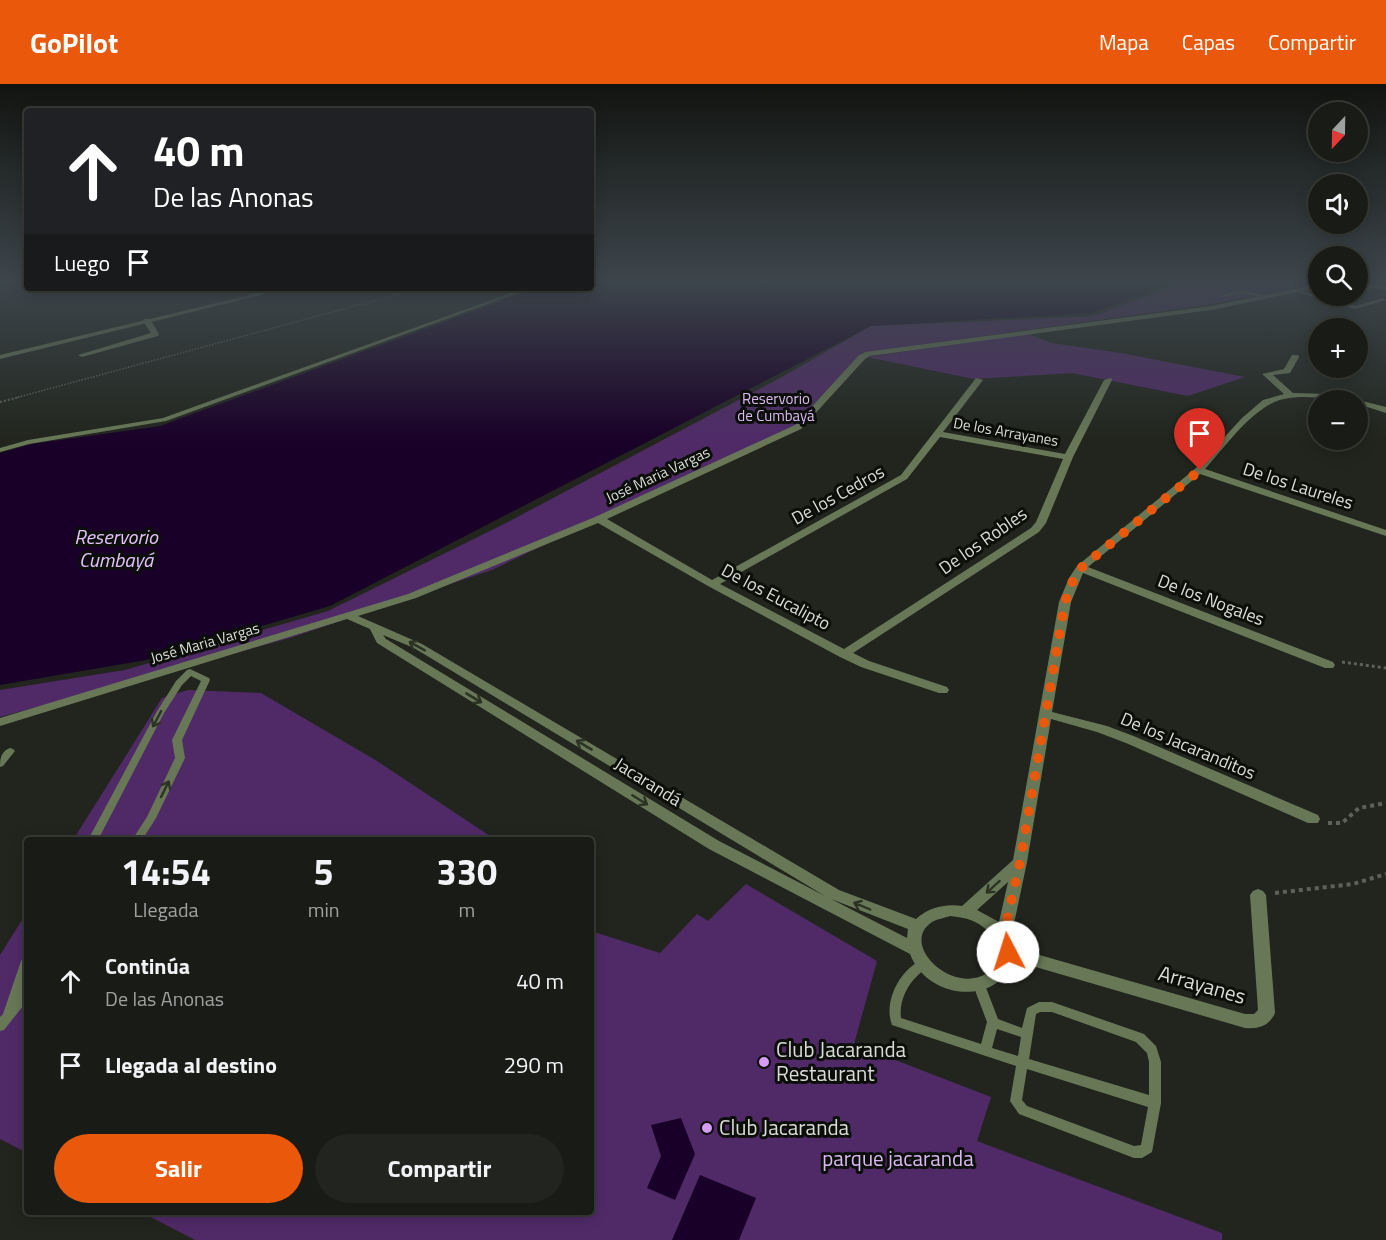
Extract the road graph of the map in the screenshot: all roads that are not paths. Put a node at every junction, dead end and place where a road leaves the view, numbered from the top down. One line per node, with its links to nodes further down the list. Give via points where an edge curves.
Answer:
1 (90, 335): 6 (street)
2 (152, 335): 5 (street)
3 (399, 335): 15 (lane, via 164,420)
4 (1010, 335): 18 (street, José Maria Vargas, via 868,354 798,427)
5 (82, 355)
6 (0, 357)
7 (1295, 357): 10 (street, via 1288,370 1266,374)
8 (979, 380): 14 (street, De los Cedros)
9 (1108, 380): 16 (street, De los Robles)
10 (1292, 396): 11 (street); 17 (street, via 1266,402)
11 (1308, 396)
12 (1368, 405): 13 (street)
13 (1386, 410)
14 (940, 434): 16 (street, De los Arrayanes); 21 (street, De los Cedros, via 904,477)
15 (0, 450)
16 (1068, 457): 24 (street, De los Robles, via 1035,530)
17 (1200, 470): 19 (street, De los Laureles); 20 (street)
18 (599, 519): 21 (street, De los Eucalipto); 22 (street, José Maria Vargas, via 412,596)
19 (1386, 533)
20 (1081, 568): 25 (street, De los Nogales); 28 (street, via 1065,602)
21 (712, 584): 24 (street, De los Eucalipto)
22 (349, 616): 23 (street, Jacarandá); 26 (street, José Maria Vargas)
23 (375, 630): 30 (street, Jacarandá, one-way to 23, via 418,646 395,634); 31 (street, Jacarandá, one-way to 31, via 381,641)
24 (844, 654): 27 (street, De los Eucalipto, via 884,672)
25 (1329, 665)
26 (190, 667): 29 (street, José Maria Vargas); 35 (lane, one-way to 35, via 160,713); 36 (lane, one-way to 26, via 180,758 177,740 206,680)
27 (943, 690)
28 (1046, 714): 34 (street, De los Jacaranditos, via 1112,733); 37 (street)
29 (0, 722)
30 (552, 726): 31 (street); 40 (street, Jacarandá, one-way to 30, via 834,894)
31 (536, 736): 42 (street, Jacarandá, one-way to 42, via 714,845)
32 (10, 751): 33 (lane)
33 (0, 764)
34 (1313, 819)
35 (95, 837)
36 (139, 837)
37 (1020, 862): 39 (street, one-way to 39); 41 (street)
38 (1258, 895): 41 (street, Arrayanes, via 1267,1013 1257,1022)
39 (965, 912): 40 (street, via 936,913); 41 (street, via 993,926)
40 (917, 926): 42 (street)
41 (1006, 945): 45 (street, via 1006,967 996,978)
42 (914, 949): 43 (street)
43 (922, 965): 45 (street, via 938,978 958,985); 51 (lane, via 911,971 903,983 894,1015 896,1021)
44 (24, 969): 47 (lane)
45 (979, 985): 48 (lane)
46 (24, 995): 47 (lane)
47 (8, 1013): 49 (lane)
48 (993, 1022): 50 (lane); 51 (lane)
49 (0, 1026)
50 (1026, 1034): 52 (lane); 53 (lane, via 1031,1011 1052,1007 1140,1038 1152,1050 1155,1062)
51 (986, 1051): 52 (lane)
52 (1023, 1061): 53 (lane); 53 (lane, via 1016,1101 1023,1110 1134,1152 1147,1148)
53 (1155, 1103)

